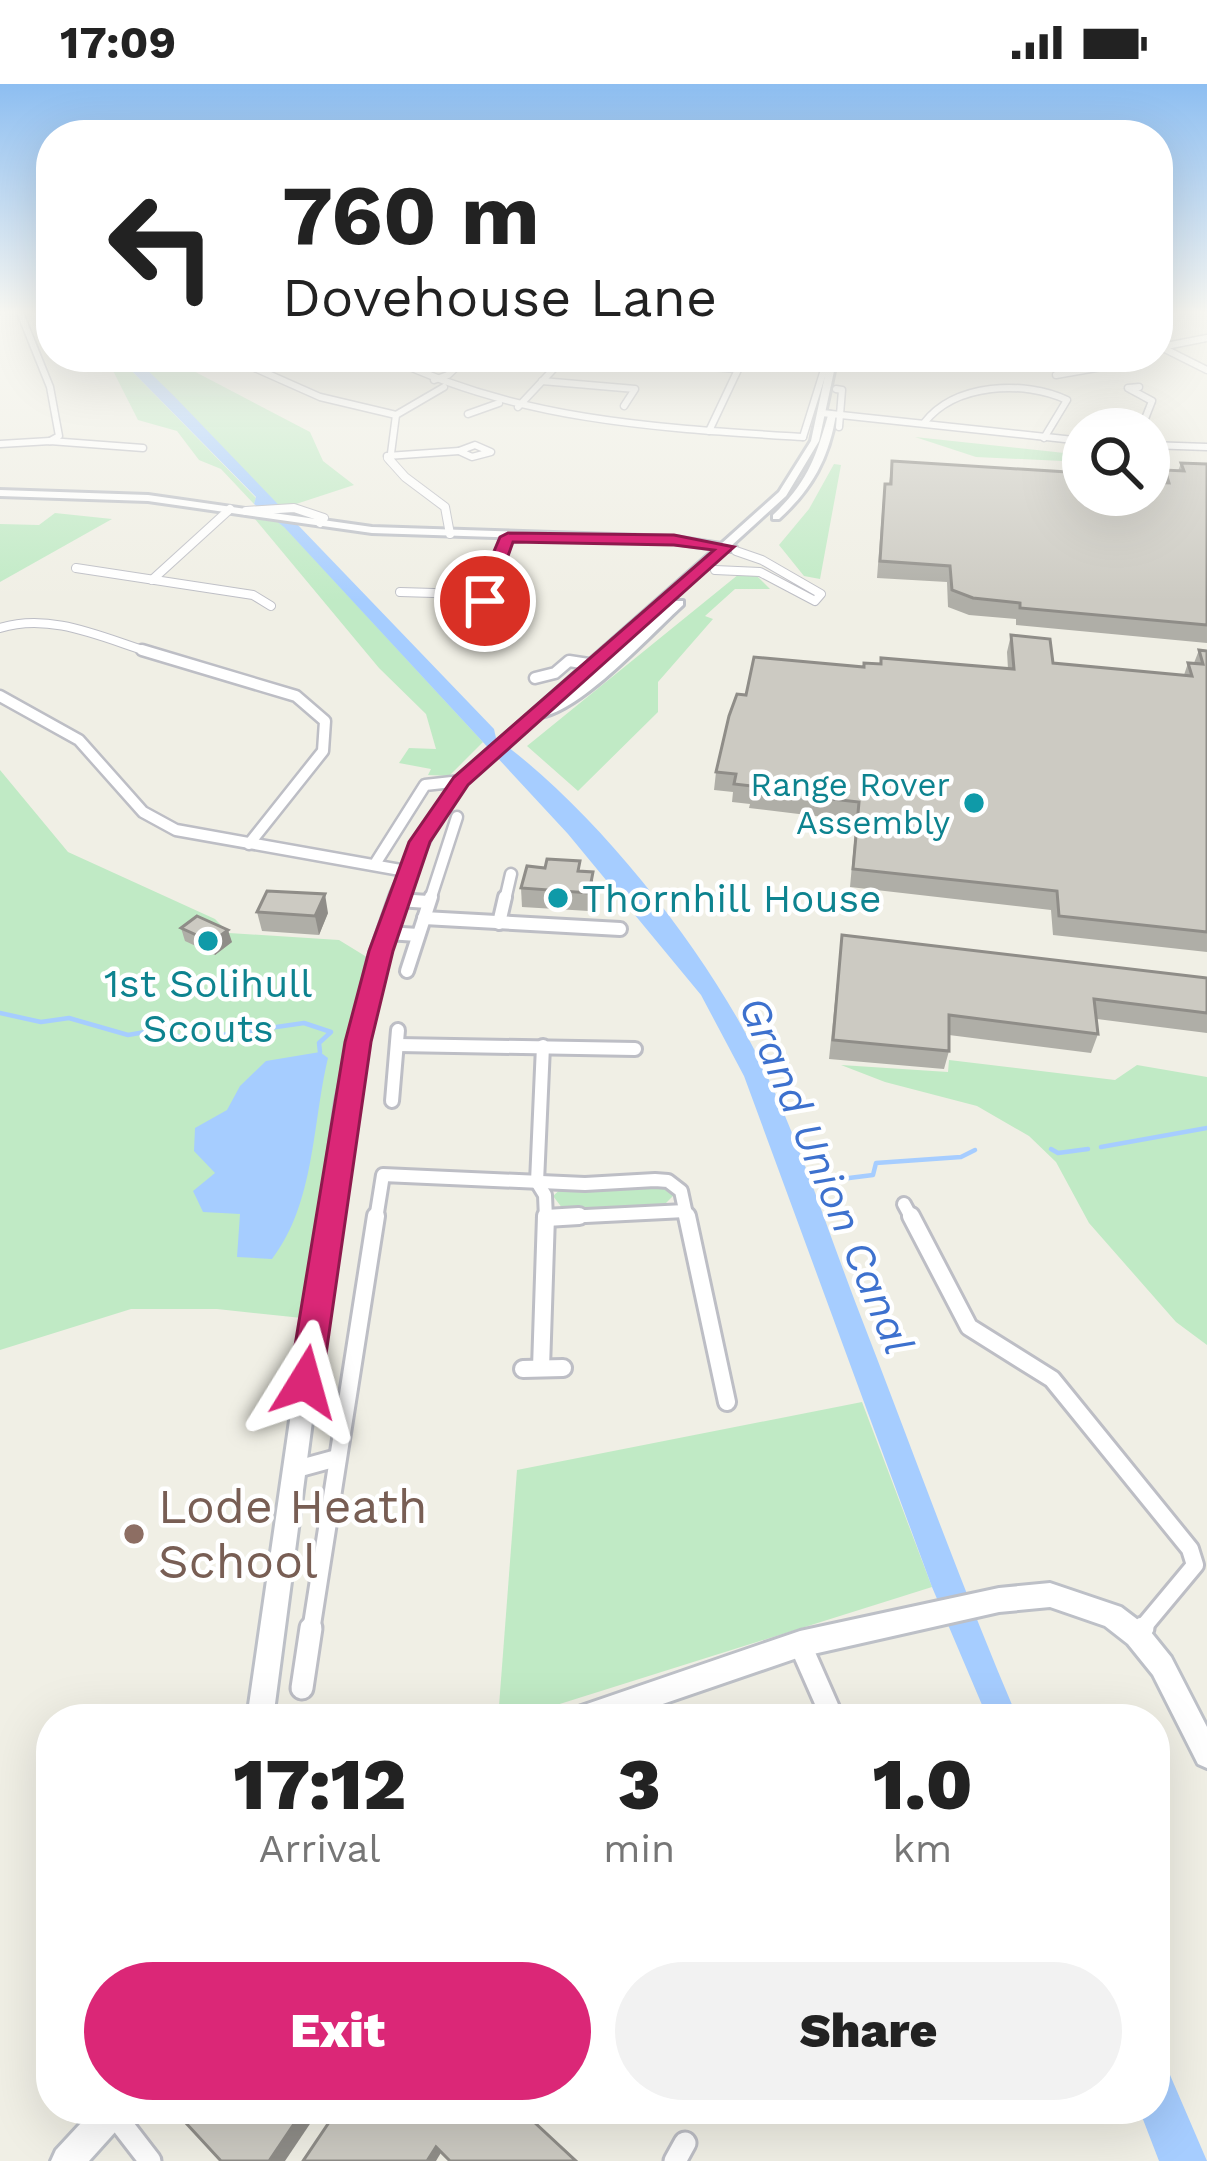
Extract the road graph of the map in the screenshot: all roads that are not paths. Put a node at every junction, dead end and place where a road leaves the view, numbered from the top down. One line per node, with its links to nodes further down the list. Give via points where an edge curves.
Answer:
1 (53, 407): 21 (street, via 59,436)
2 (362, 407): 14 (street)
3 (410, 407): 14 (street)
4 (488, 407): 12 (street)
5 (518, 407): 17 (street)
6 (720, 407): 17 (street)
7 (813, 407): 18 (street)
8 (832, 407): 13 (main road)
9 (833, 407): 13 (main road)
10 (936, 407): 15 (street)
11 (1063, 407): 19 (street)
12 (468, 414)
13 (832, 414): 15 (street); 16 (street); 28 (main road); 33 (main road, via 809,486)
14 (396, 415): 27 (street)
15 (924, 423): 19 (street)
16 (838, 427)
17 (709, 431): 18 (street)
18 (803, 437): 28 (street)
19 (1044, 438): 20 (street)
20 (1062, 439)
21 (50, 441): 22 (street); 25 (street)
22 (0, 444)
23 (1170, 446): 24 (street)
24 (1207, 447)
25 (143, 448)
26 (459, 451): 27 (street)
27 (387, 456): 31 (street, via 441,498)
28 (802, 467): 33 (main road)
29 (0, 494): 30 (main road)
30 (230, 509): 31 (main road); 36 (street)
31 (450, 534): 32 (main road)
32 (508, 537): 33 (main road, via 661,539); 38 (street, via 500,556 508,580)
33 (731, 549): 35 (main road); 35 (street, via 772,561 821,594 814,601 800,596 753,567); 42 (main road)
34 (77, 567): 36 (street)
35 (715, 570): 43 (main road)
36 (152, 580): 39 (street, via 254,595)
37 (400, 592): 38 (street)
38 (474, 603): 41 (street, via 467,622)
39 (272, 606)
40 (0, 628): 49 (street, via 43,620 310,705 325,721 323,751)
41 (485, 629)
42 (592, 663): 43 (street); 44 (street, via 569,661); 46 (main road)
43 (608, 667): 46 (main road)
44 (535, 678)
45 (0, 696): 49 (street, via 79,740 159,822)
46 (515, 732): 47 (main road)
47 (461, 781): 50 (street, via 425,785); 51 (main road)
48 (457, 817): 54 (street)
49 (249, 844): 50 (street)
50 (375, 865): 51 (street)
51 (406, 872): 53 (main road)
52 (511, 874): 57 (street)
53 (398, 900): 54 (street); 60 (main road)
54 (428, 902): 56 (street)
55 (608, 912): 58 (street)
56 (424, 918): 57 (street); 61 (street)
57 (499, 923): 58 (street)
58 (604, 928): 59 (street)
59 (620, 929)
60 (387, 933): 61 (street); 73 (main road, via 344,1122)
61 (418, 935): 62 (street)
62 (407, 971)
63 (543, 1046): 64 (street); 65 (street, via 398,1038); 66 (street)
64 (637, 1048)
65 (392, 1101)
66 (537, 1182): 68 (street, via 668,1180 681,1191); 69 (street); 72 (street, via 383,1175)
67 (904, 1204): 74 (street, via 969,1327 1052,1379 1190,1549 1196,1565)
68 (685, 1211): 69 (street); 71 (street)
69 (546, 1218): 70 (street, via 532,1368)
70 (563, 1368)
71 (727, 1402)
72 (338, 1458): 73 (street); 76 (street)
73 (293, 1470): 77 (main road)
74 (1137, 1635): 75 (main road, via 1112,1616 1050,1595); 80 (main road)
75 (800, 1644): 78 (main road); 79 (street)
76 (302, 1688)
77 (262, 1704)
78 (625, 1704)
79 (826, 1704)
80 (1207, 1755)
81 (102, 2124): 83 (main road)
82 (123, 2124): 84 (street)
83 (67, 2161)
84 (150, 2161)

